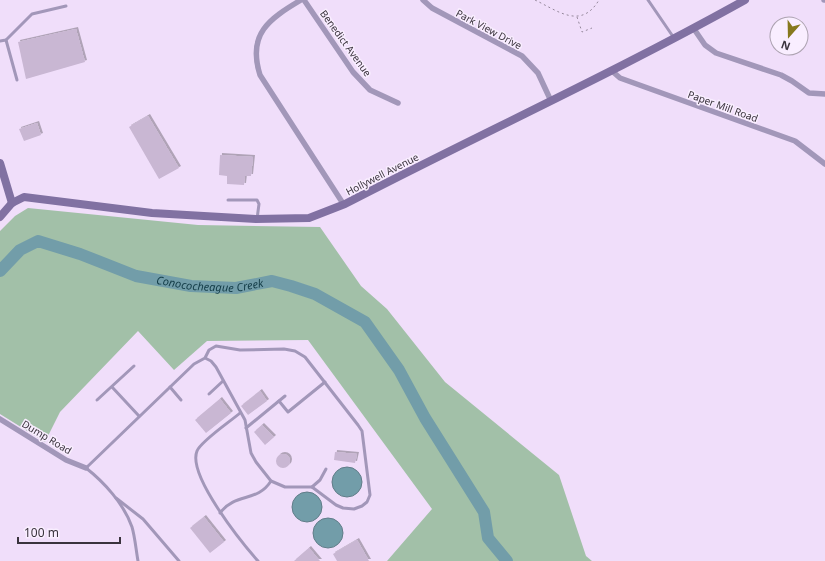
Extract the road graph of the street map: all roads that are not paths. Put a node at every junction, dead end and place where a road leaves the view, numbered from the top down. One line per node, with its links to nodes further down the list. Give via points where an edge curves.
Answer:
1 (300, 0): 20 (street, via 264,27 257,41 256,61 260,75)
2 (304, 0): 15 (street, Benedict Avenue, via 353,72 370,90)
3 (423, 0): 14 (street, Park View Drive, via 432,8 522,56 538,73)
4 (648, 0): 8 (lane)
5 (745, 0): 7 (street, Hollywell Avenue)
6 (66, 6): 9 (lane, via 32,14)
7 (694, 29): 8 (street, Hollywell Avenue); 13 (street, via 705,45 716,53 781,76 809,93)
8 (675, 39): 11 (street, Hollywell Avenue)
9 (6, 40): 10 (lane); 12 (lane)
10 (0, 42)
11 (612, 71): 14 (street, Hollywell Avenue); 17 (street, Paper Mill Road, via 620,78 795,141)
12 (17, 80)
13 (825, 94)
14 (551, 101): 20 (street, Hollywell Avenue)
15 (398, 103)
16 (0, 163): 19 (street)
17 (825, 164)
18 (228, 200): 22 (lane, via 257,200)
19 (12, 203): 21 (street); 22 (street, Hollywell Avenue, via 24,197 152,213)
20 (344, 204): 22 (street, Hollywell Avenue, via 309,218)
21 (0, 218)
22 (257, 219)
23 (205, 358): 25 (lane, via 211,361); 26 (lane, via 209,350 216,346 240,350 295,351 305,357); 28 (lane, via 194,364)
24 (134, 366): 27 (lane)
25 (223, 381): 29 (lane); 34 (lane)
26 (325, 382): 33 (lane, via 288,412); 41 (lane, via 362,431 370,495 362,506 354,509 343,508)
27 (112, 387): 31 (lane); 35 (lane)
28 (170, 387): 32 (lane); 35 (lane)
29 (209, 394)
30 (285, 396): 33 (lane)
31 (97, 400)
32 (181, 400)
33 (279, 401): 37 (lane)
34 (240, 413): 37 (lane); 43 (lane, via 197,451 197,468)
35 (139, 416): 38 (lane)
36 (0, 419): 38 (street, Dump Road, via 66,460)
37 (246, 428): 40 (lane, via 251,453)
38 (86, 468): 42 (lane)
39 (326, 469): 41 (lane, via 320,480)
40 (271, 481): 41 (lane, via 286,487); 43 (lane, via 261,492 232,501)
41 (312, 487)
42 (114, 496): 44 (lane, via 132,527); 45 (lane, via 143,519)
43 (220, 513): 46 (lane)
44 (138, 561)
45 (179, 561)
46 (258, 561)

